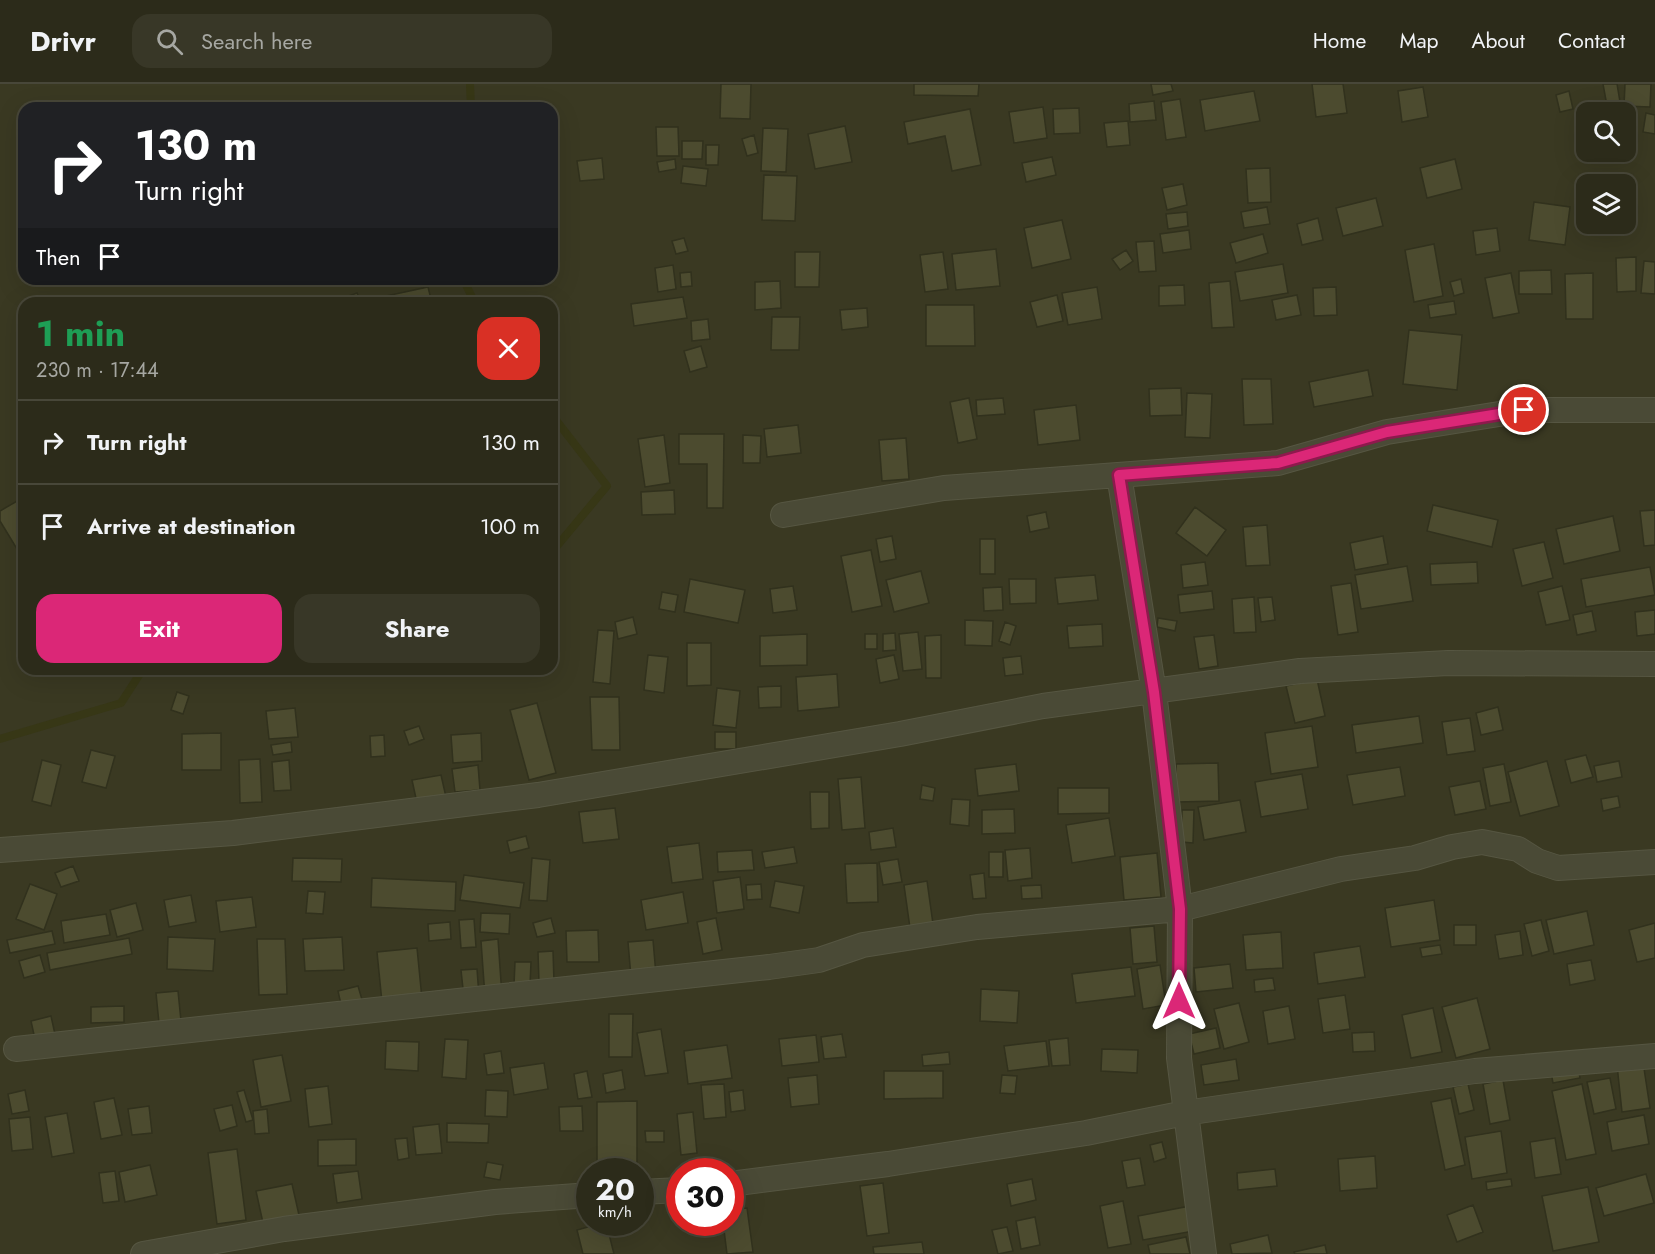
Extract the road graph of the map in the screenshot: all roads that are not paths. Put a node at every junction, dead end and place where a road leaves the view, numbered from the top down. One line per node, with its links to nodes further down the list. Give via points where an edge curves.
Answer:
1 (1655, 411): 2 (street, via 1524,410 1387,432 1278,463)
2 (1119, 475): 3 (street, via 944,488); 5 (street)
3 (783, 515)
4 (1655, 664): 5 (street, via 1448,663 1300,671)
5 (1154, 692): 6 (street, via 1043,706 538,795 233,833); 8 (street)
6 (0, 850)
7 (1655, 862): 8 (street, via 1558,868 1518,849 1482,842 1341,870)
8 (1180, 909): 9 (street, via 976,927 864,945 819,960 769,967); 11 (street, via 1179,1058)
9 (16, 1049)
10 (1655, 1056): 11 (street, via 1475,1071)
11 (1185, 1113): 12 (street, via 1017,1144); 15 (street)
12 (744, 1182)
13 (576, 1196): 14 (street, via 495,1202 284,1229)
14 (143, 1254)
15 (1204, 1254)

